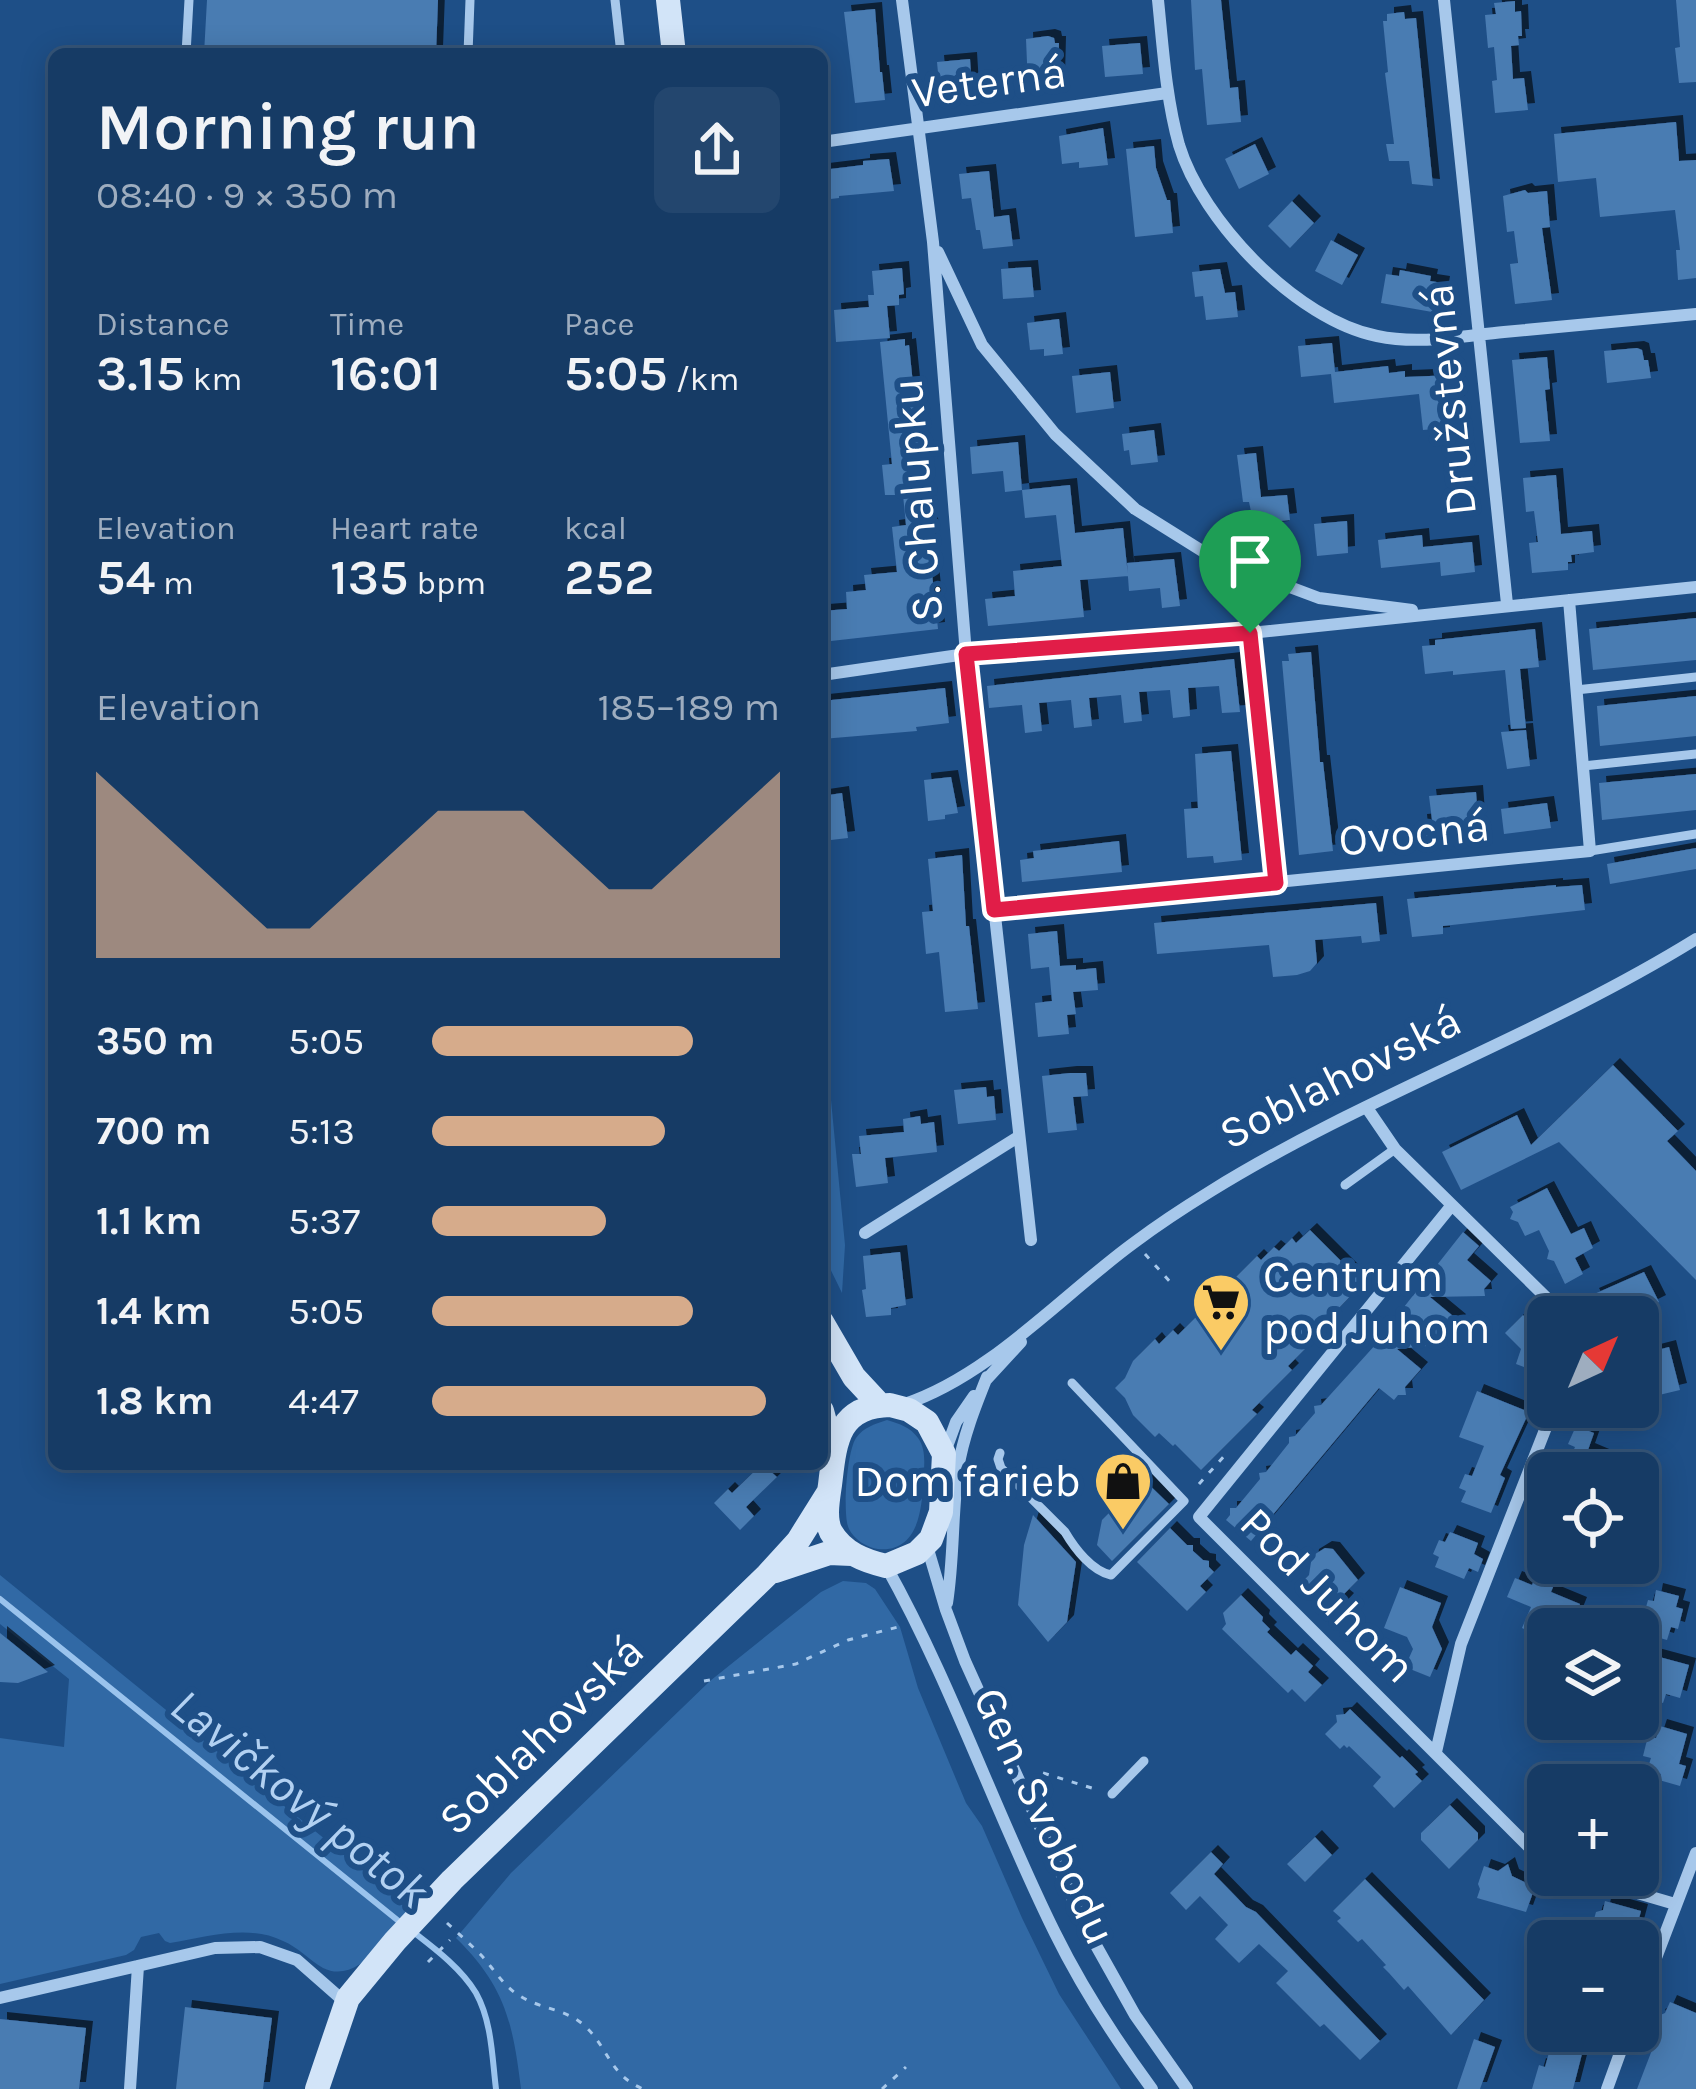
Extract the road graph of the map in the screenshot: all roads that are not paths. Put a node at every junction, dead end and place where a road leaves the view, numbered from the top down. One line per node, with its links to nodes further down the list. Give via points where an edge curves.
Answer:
1 (189, 0): 8 (lane)
2 (470, 0): 9 (lane)
3 (614, 0): 10 (lane)
4 (668, 0): 11 (street)
5 (902, 0): 13 (street, S. Chalupku)
6 (1158, 0): 12 (street)
7 (1444, 0): 17 (street, Družstevná)
8 (186, 48)
9 (468, 48)
10 (620, 48)
11 (673, 48)
12 (1167, 93): 13 (street, Veterná); 17 (street, via 1181,150 1206,202 1280,284 1328,318 1375,336)
13 (917, 128): 14 (street, Veterná); 15 (street, S. Chalupku)
14 (828, 141)
15 (933, 242): 21 (street, via 982,345 1054,434 1135,509 1216,560 1319,598); 23 (street, S. Chalupku)
16 (1696, 314): 17 (street)
17 (1478, 335): 20 (street, Družstevná)
18 (1696, 586): 19 (street)
19 (1569, 600): 20 (street); 26 (street)
20 (1507, 604): 21 (street)
21 (1431, 612): 22 (street)
22 (1250, 633): 23 (street); 31 (street)
23 (966, 654): 24 (street); 32 (street, S. Chalupku)
24 (828, 674)
25 (1696, 677): 26 (lane)
26 (1576, 690): 28 (street)
27 (1696, 754): 28 (lane)
28 (1583, 766): 30 (street)
29 (1696, 834): 30 (lane)
30 (1590, 851): 31 (street, Ovocná)
31 (1276, 883): 32 (street, Ovocná)
32 (994, 910): 35 (street, S. Chalupku)
33 (1696, 939): 34 (street, Soblahovská)
34 (1367, 1108): 36 (street); 42 (street, Soblahovská, via 1213,1190 1134,1242)
35 (1018, 1137): 39 (street); 40 (street, S. Chalupku)
36 (1395, 1149): 37 (lane); 38 (street)
37 (1345, 1185)
38 (1452, 1205): 41 (street); 58 (street, Pod Juhom, via 1199,1517)
39 (865, 1233)
40 (1030, 1240)
41 (1545, 1296)
42 (1042, 1319): 44 (street, Soblahovská); 46 (street, Soblahovská, via 937,1393)
43 (828, 1332): 46 (street, via 854,1377)
44 (987, 1377): 51 (street, Soblahovská); 51 (street, Soblahovská, via 956,1422)
45 (1072, 1383): 49 (lane, via 1184,1501 1111,1575 1001,1468)
46 (890, 1405): 50 (street, via 851,1417); 51 (street, via 927,1422)
47 (1546, 1428): 58 (street, Pod Juhom, via 1461,1644)
48 (828, 1434): 50 (street)
49 (1000, 1453)
50 (834, 1455): 52 (street)
51 (951, 1462): 53 (street); 57 (street, Gen. Svobodu)
52 (829, 1493): 54 (street, via 829,1530); 56 (street, Soblahovská)
53 (927, 1546): 55 (street); 57 (street, Gen. Svobodu)
54 (852, 1554): 55 (street); 56 (street, via 829,1553)
55 (886, 1566): 72 (street, Gen. Svobodu, via 1057,1937)
56 (767, 1575): 68 (street, Soblahovská, via 428,1905)
57 (946, 1610): 73 (street, Gen. Svobodu, via 1084,1924)
58 (1436, 1752): 61 (street, Pod Juhom)
59 (1144, 1761): 60 (lane)
60 (1112, 1794)
61 (1527, 1845)
62 (1696, 1853): 64 (street)
63 (1648, 1896): 64 (street)
64 (1675, 1904): 65 (street)
65 (1659, 1948)
66 (138, 1966): 67 (street); 68 (street, via 260,1947 296,1960); 70 (street)
67 (0, 1999)
68 (346, 2003): 71 (street, Soblahovská)
69 (1620, 2052): 74 (street)
70 (130, 2089)
71 (317, 2089)
72 (1152, 2089)
73 (1187, 2089)
74 (1607, 2089)

